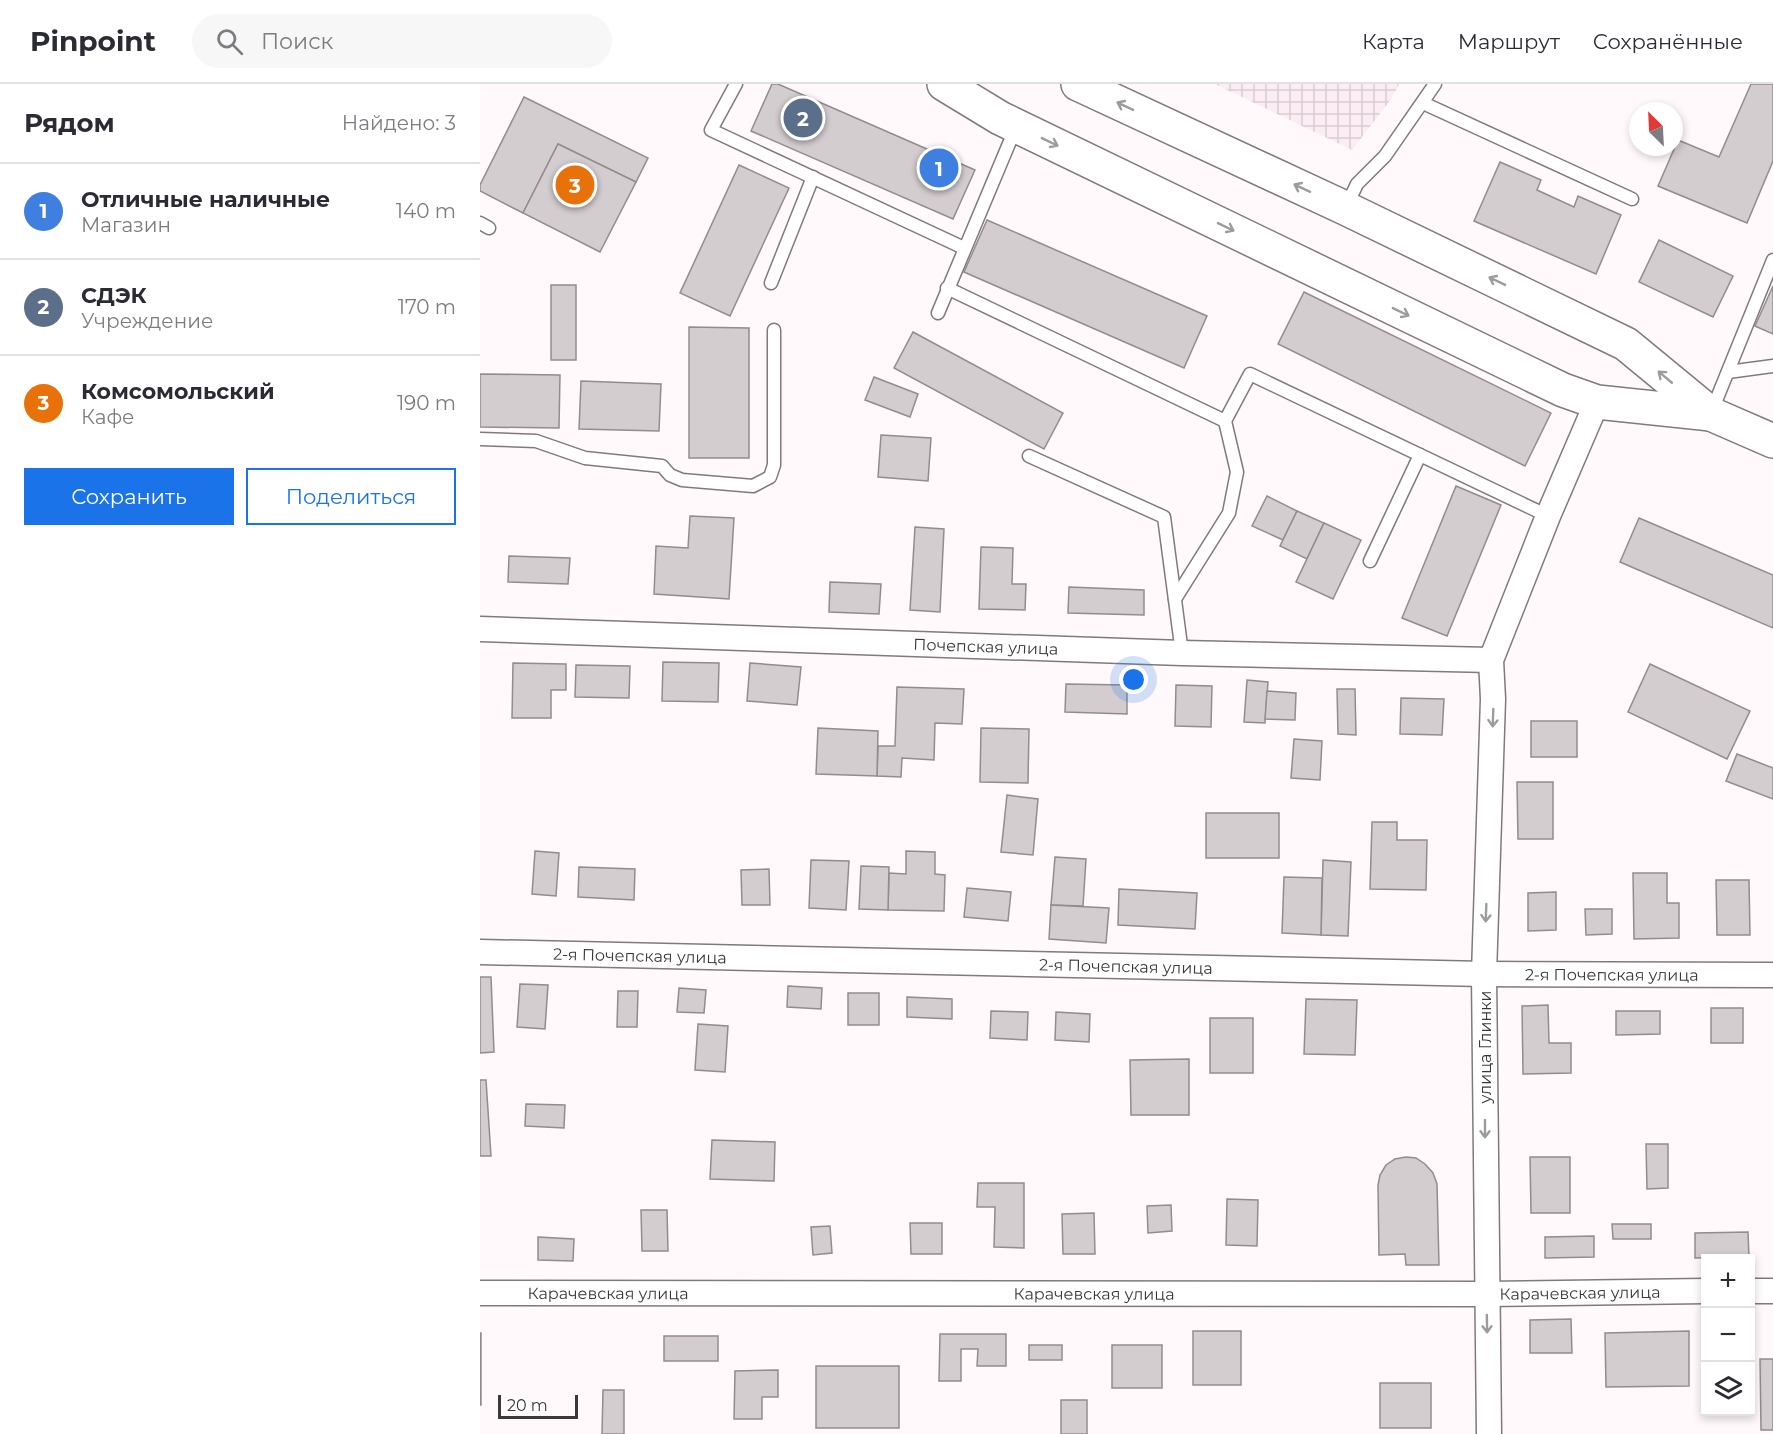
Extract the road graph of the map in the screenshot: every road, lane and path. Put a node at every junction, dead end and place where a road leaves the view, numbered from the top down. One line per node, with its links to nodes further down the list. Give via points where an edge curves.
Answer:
1 (736, 84): 7 (lane, via 711,130)
2 (944, 84): 6 (main road)
3 (1078, 84): 9 (main road, one-way to 3)
4 (1435, 84): 5 (lane)
5 (1423, 103): 8 (lane); 9 (lane, via 1385,156 1357,184)
6 (1017, 126): 10 (lane); 18 (main road, one-way to 18, via 1563,390)
7 (813, 177): 10 (lane); 12 (lane)
8 (1632, 199)
9 (1345, 208): 19 (main road, one-way to 9, via 1626,344)
10 (964, 248): 13 (lane)
11 (1773, 260): 17 (lane)
12 (771, 283)
13 (947, 288): 14 (lane); 20 (lane)
14 (938, 313)
15 (774, 330): 21 (lane, via 774,465 770,477 753,486 682,480 662,466 585,458 536,441)
16 (1773, 366): 17 (lane)
17 (1728, 372): 19 (lane)
18 (1597, 402): 19 (main road); 25 (street)
19 (1711, 414): 22 (main road)
20 (1225, 421): 23 (lane, via 1250,374); 27 (lane, via 1238,472 1228,513)
21 (480, 439)
22 (1773, 441)
23 (1420, 455): 25 (lane); 26 (lane)
24 (1029, 456): 27 (lane, via 1164,518)
25 (1548, 516): 30 (street)
26 (1370, 561)
27 (1175, 599): 29 (lane)
28 (480, 629): 29 (street, Почепская улица)
29 (1182, 653): 30 (street, Почепская улица)
30 (1491, 660): 32 (street, улица Глинки, one-way to 32)
31 (480, 952): 32 (street, 2-я Почепская улица)
32 (1484, 974): 33 (street, 2-я Почепская улица); 38 (street, улица Глинки, one-way to 38)
33 (1773, 975)
34 (1701, 1291): 38 (street, Карачевская улица)
35 (1755, 1291): 36 (street)
36 (1773, 1291)
37 (480, 1293): 38 (street, Карачевская улица)
38 (1486, 1294): 39 (street, улица Глинки, one-way to 39)
39 (1489, 1434)

